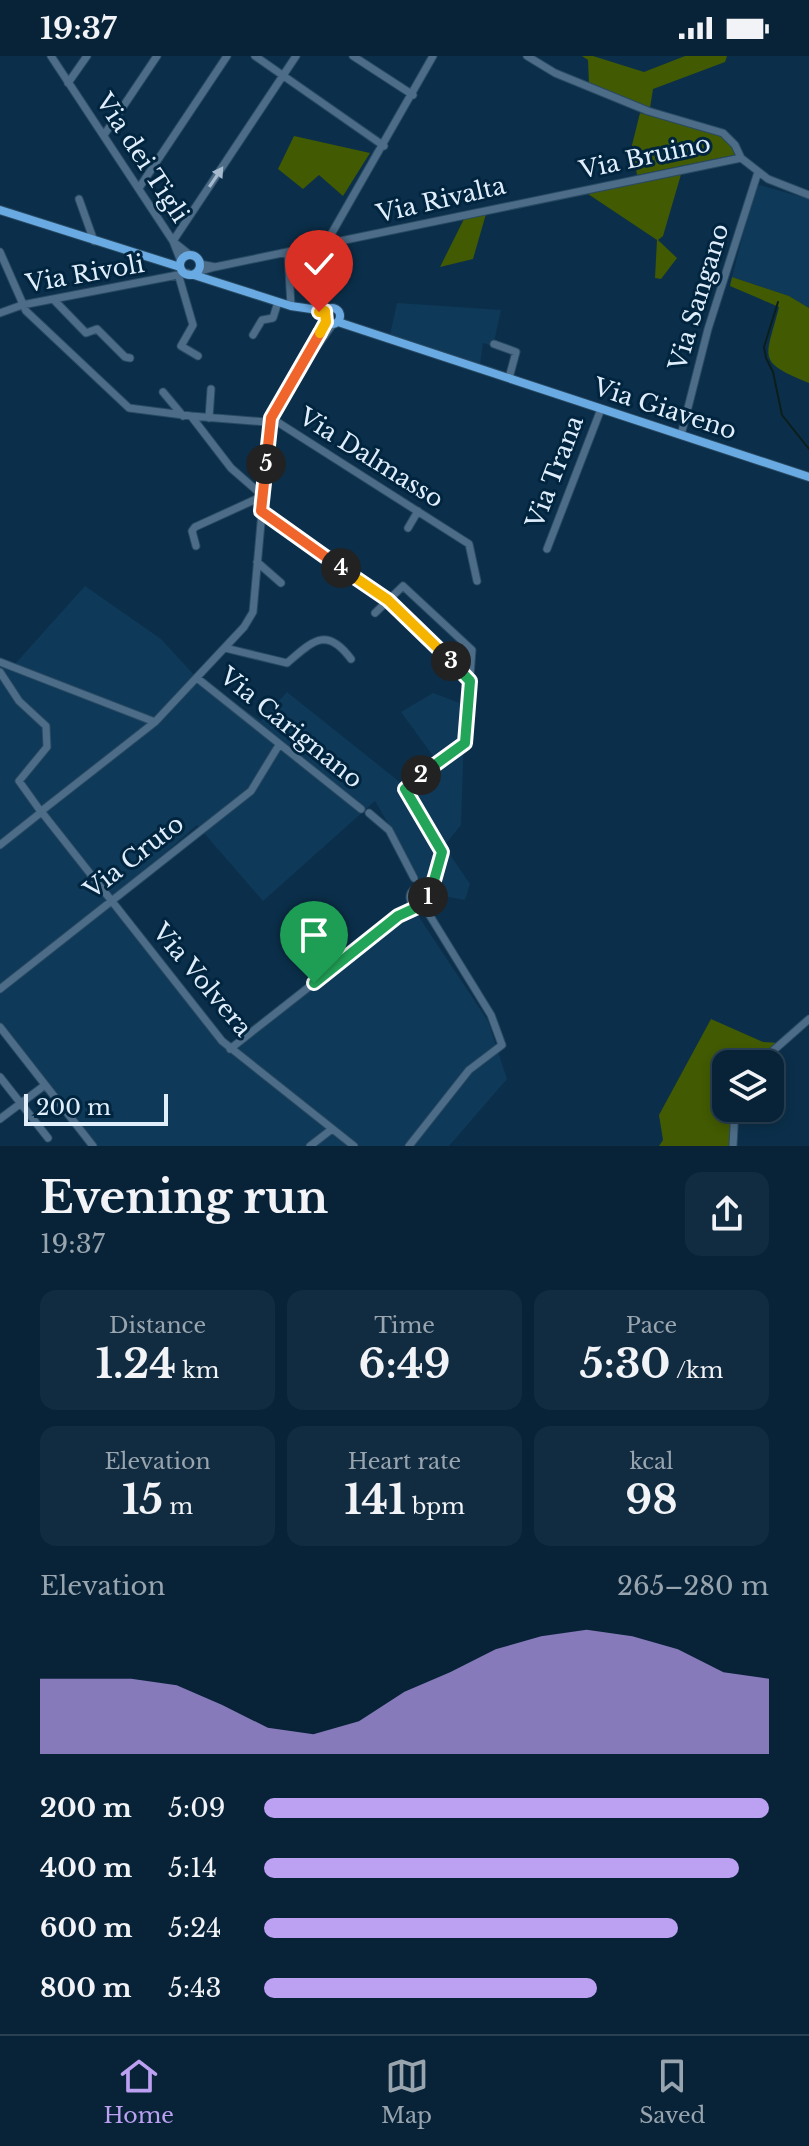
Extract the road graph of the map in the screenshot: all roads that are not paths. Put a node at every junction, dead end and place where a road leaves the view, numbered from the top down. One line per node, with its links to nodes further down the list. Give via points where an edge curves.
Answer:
1 (51, 56): 11 (street, Via dei Tigli)
2 (87, 56): 11 (street)
3 (157, 56): 13 (street)
4 (227, 56): 17 (street)
5 (255, 56): 10 (street)
6 (296, 56): 10 (street)
7 (353, 56): 12 (street)
8 (433, 56): 12 (street)
9 (527, 56): 15 (street, Via Bruino, via 648,111 723,133)
10 (282, 78): 14 (street); 23 (street, one-way to 10)
11 (68, 83): 13 (street, Via dei Tigli)
12 (413, 95): 14 (street)
13 (104, 135): 17 (street, Via dei Tigli)
14 (384, 146): 24 (street)
15 (741, 158): 16 (street, Via Bruino); 18 (street, Via Bruino)
16 (758, 172): 19 (street, Via Bruino); 46 (street, Via Sangano)
17 (139, 188): 23 (street, Via dei Tigli)
18 (556, 195): 24 (street, Via Rivalta)
19 (809, 195)
20 (79, 199): 22 (street)
21 (0, 210): 22 (main road)
22 (94, 241): 28 (main road)
23 (173, 241): 27 (street, Via dei Tigli); 28 (street, Via dei Tigli)
24 (325, 245): 26 (street, Via Rivalta)
25 (0, 252): 31 (street)
26 (288, 253): 28 (street, Via Rivalta); 32 (street)
27 (190, 255): 28 (main road)
28 (188, 268): 29 (street, Via Rivoli); 30 (main road); 37 (street, Via dei Tigli, via 193,325 181,346)
29 (54, 300): 31 (street, Via Rivoli); 38 (street, via 86,333 97,329)
30 (278, 302): 32 (main road); 35 (street, via 273,318 262,320)
31 (22, 305): 33 (street, Via Rivoli); 43 (street, Via Dalmasso, via 132,410)
32 (291, 306): 34 (main road)
33 (0, 313)
34 (331, 319): 39 (main road, Via Giaveno); 45 (street)
35 (253, 335)
36 (494, 344): 39 (street, via 516,352)
37 (198, 356)
38 (130, 358)
39 (509, 378): 42 (main road, Via Giaveno)
40 (211, 389): 44 (street)
41 (163, 392): 43 (street)
42 (601, 409): 46 (main road, Via Giaveno); 53 (street, Via Trana)
43 (187, 416): 44 (street, Via Dalmasso); 48 (street)
44 (209, 418): 45 (street, Via Dalmasso)
45 (270, 422): 48 (street); 50 (street, Via Dalmasso)
46 (681, 435): 47 (main road, Via Giaveno)
47 (809, 477)
48 (263, 496): 49 (street); 52 (street, via 195,527)
49 (261, 511): 54 (street); 57 (street)
50 (418, 511): 51 (street); 55 (street, Via Dalmasso, via 469,544)
51 (408, 528)
52 (196, 546)
53 (547, 549)
54 (257, 562): 56 (street); 59 (street, via 253,612)
55 (477, 581)
56 (281, 583)
57 (388, 600): 58 (street); 64 (street); 64 (street, via 403,586 470,647)
58 (375, 613)
59 (225, 648): 60 (street, via 287,663 308,644 324,639 339,644); 63 (street)
60 (351, 659)
61 (0, 662): 65 (street)
62 (0, 672): 67 (street, Via Volvera, via 19,701 46,726 47,747 20,778)
63 (197, 678): 65 (street); 66 (street, Via Carignano)
64 (469, 678): 69 (street, via 465,743 405,789 442,852 433,884)
65 (155, 722): 67 (street)
66 (279, 745): 69 (street, Via Carignano, via 389,830); 70 (street, Via Cruto, via 251,791)
67 (41, 812): 68 (street); 70 (street, Via Volvera)
68 (0, 845)
69 (420, 890): 71 (street); 71 (street)
70 (111, 900): 72 (street, Via Cruto); 75 (street, Via Volvera)
71 (420, 905): 75 (street); 87 (street, via 491,1015 502,1045 469,1070)
72 (0, 989)
73 (809, 1019): 76 (street)
74 (0, 1027): 78 (street)
75 (230, 1049): 82 (street, Via Volvera)
76 (774, 1050)
77 (0, 1077): 79 (street)
78 (45, 1085): 79 (street); 84 (street)
79 (20, 1103): 80 (street); 83 (street)
80 (0, 1119)
81 (734, 1122): 88 (street)
82 (332, 1129): 85 (street); 86 (street, Via Volvera)
83 (48, 1138)
84 (93, 1146)
85 (310, 1146)
86 (354, 1146)
87 (409, 1146)
88 (733, 1146)

